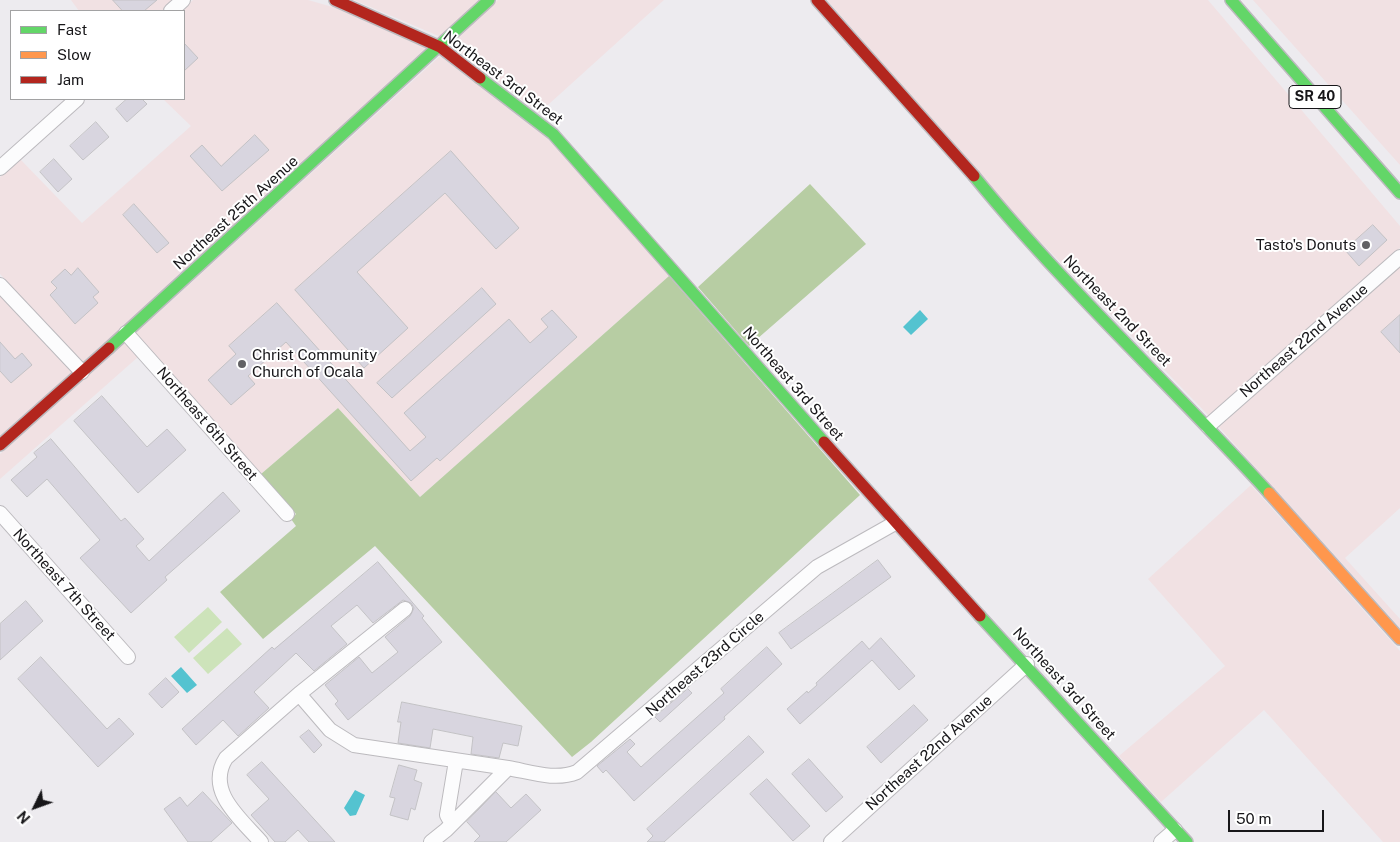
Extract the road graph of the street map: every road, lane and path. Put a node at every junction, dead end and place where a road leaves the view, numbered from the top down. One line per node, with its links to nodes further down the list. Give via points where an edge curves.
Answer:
1 (183, 0): 6 (street)
2 (335, 0): 7 (street, Northeast 3rd Street)
3 (489, 0): 7 (street, Northeast 25th Avenue)
4 (817, 0): 15 (street, Northeast 2nd Street, via 968,168 1018,230)
5 (1230, 0): 10 (street, SR 40)
6 (172, 10)
7 (440, 46): 13 (street, Northeast 25th Avenue); 19 (street, Northeast 3rd Street, via 553,134)
8 (76, 100): 9 (street)
9 (0, 168)
10 (1400, 193)
11 (1400, 257): 15 (street, Northeast 22nd Avenue)
12 (0, 285): 14 (street)
13 (126, 333): 14 (street, Northeast 25th Avenue); 18 (street, Northeast 6th Street)
14 (82, 372): 16 (street, Northeast 25th Avenue)
15 (1208, 426): 21 (street, Northeast 2nd Street)
16 (0, 445)
17 (0, 513): 22 (street, Northeast 7th Street)
18 (286, 514)
19 (895, 523): 23 (street, Northeast 3rd Street); 26 (street, Northeast 23rd Circle, via 817,567 577,772 550,776)
20 (405, 609): 24 (street)
21 (1400, 639)
22 (128, 657)
23 (1027, 664): 28 (street, Northeast 3rd Street); 31 (street, Northeast 22nd Avenue)
24 (299, 694): 25 (street, Northeast 23rd Circle, via 330,730 354,745); 29 (street, via 226,758 220,770 220,786 225,801)
25 (456, 761): 26 (street, Northeast 23rd Circle); 27 (street, via 447,815)
26 (508, 768): 27 (street)
27 (452, 824): 30 (street)
28 (1175, 830): 32 (street); 33 (street, Northeast 3rd Street)
29 (261, 842)
30 (431, 842)
31 (831, 842)
32 (1161, 842)
33 (1187, 842)

